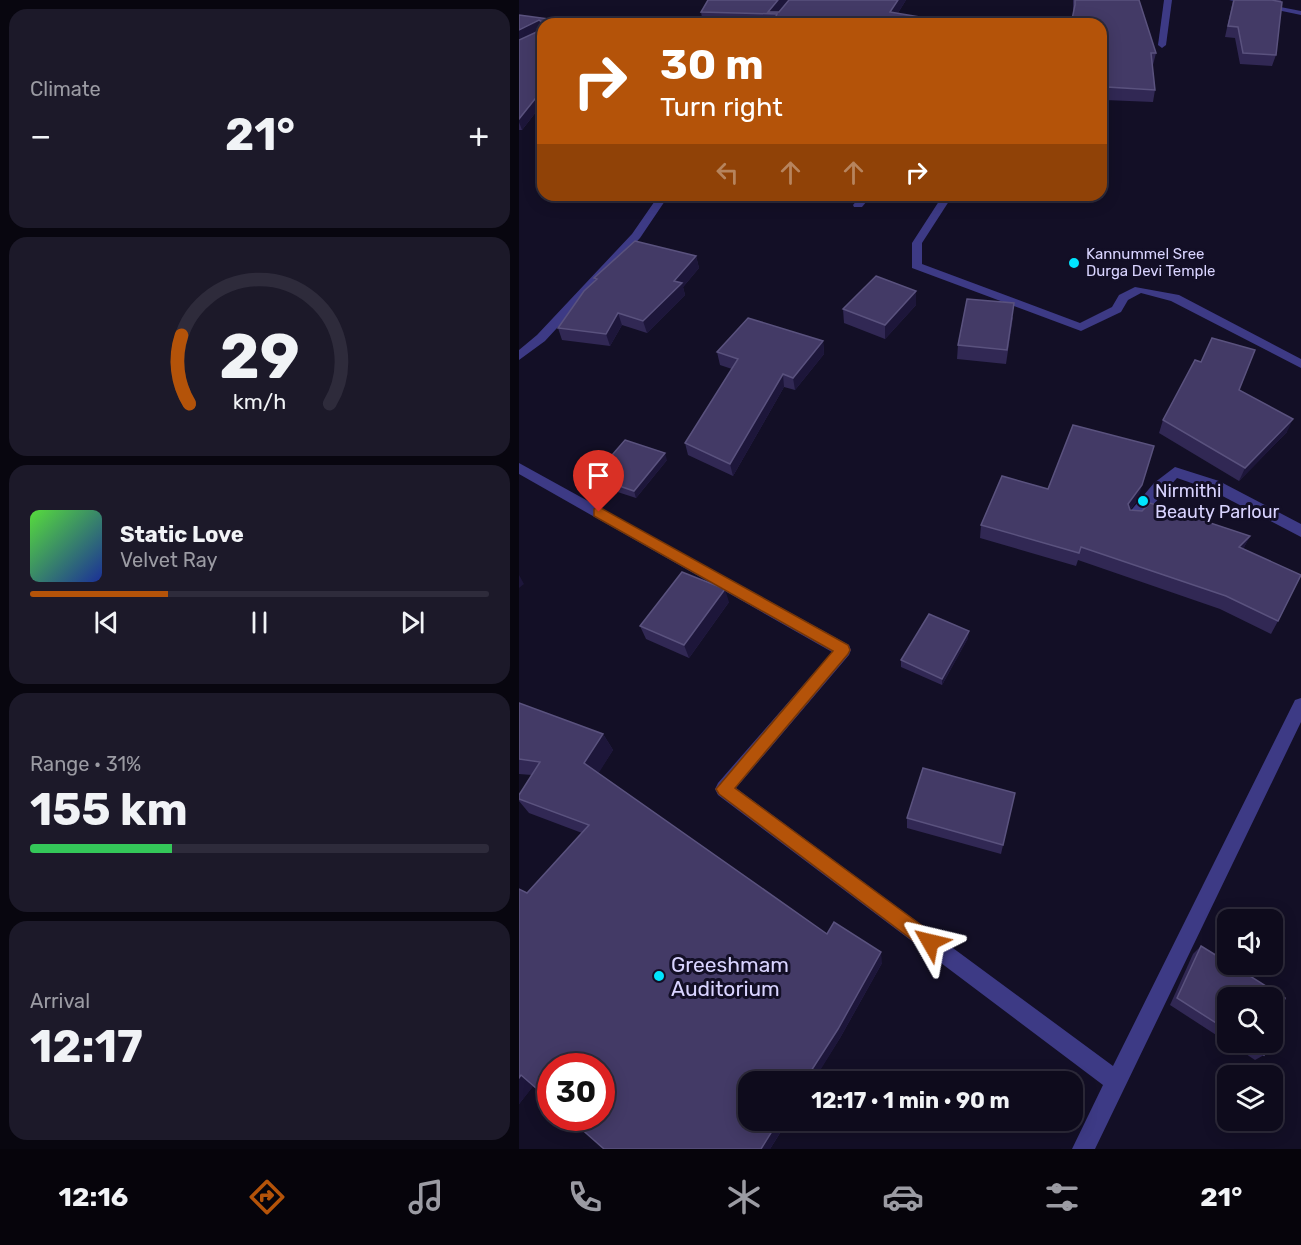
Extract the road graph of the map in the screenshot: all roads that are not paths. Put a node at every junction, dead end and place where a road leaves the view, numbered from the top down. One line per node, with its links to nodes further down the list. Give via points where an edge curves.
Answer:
1 (1168, 0): 4 (street)
2 (1233, 0): 3 (street)
3 (1301, 13)
4 (1162, 45)
5 (660, 201): 9 (street, via 636,236 541,338)
6 (862, 201): 8 (street)
7 (944, 201): 10 (street, via 917,243 916,266 1081,327 1117,309 1123,298 1139,290 1175,298)
8 (858, 205)
9 (519, 356)
10 (1301, 364)
11 (519, 468): 15 (street, via 843,650 724,789)
12 (1133, 518): 13 (street, via 1175,472 1214,485)
13 (1301, 531)
14 (1301, 705): 15 (street)
15 (1116, 1081): 16 (street)
16 (1083, 1149)

